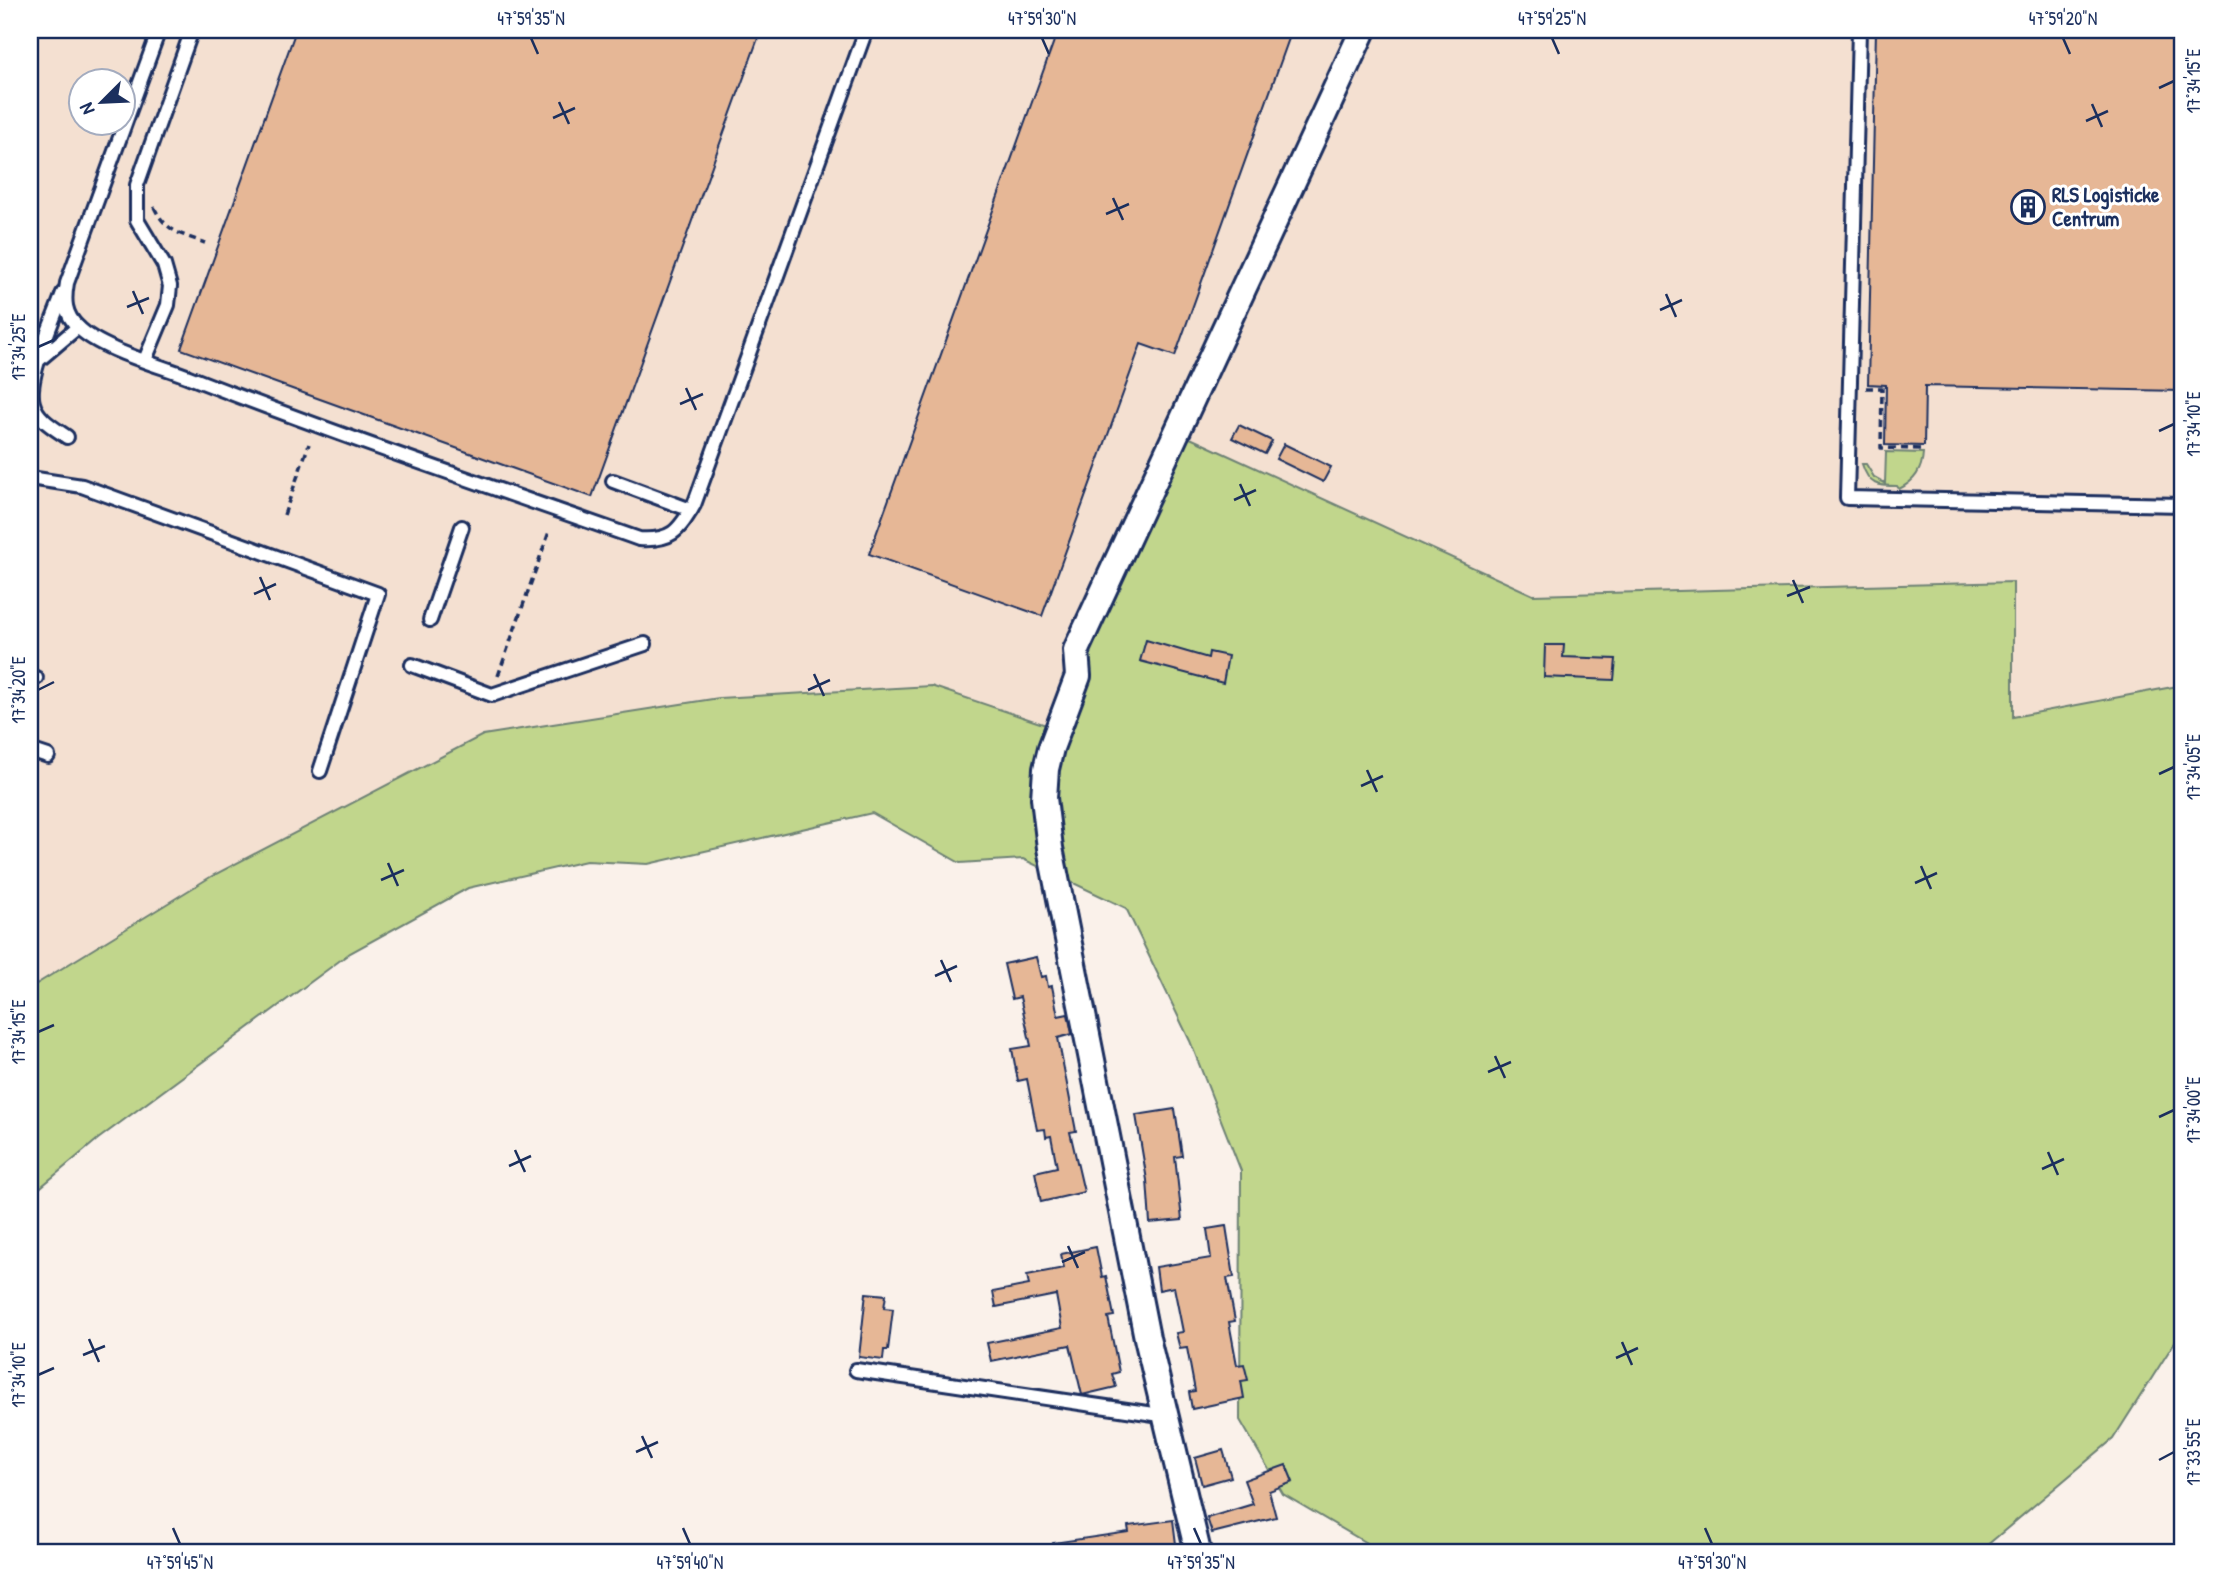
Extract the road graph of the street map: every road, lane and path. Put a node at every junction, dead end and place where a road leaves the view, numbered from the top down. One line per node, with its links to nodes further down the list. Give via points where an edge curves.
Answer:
1 (159, 30): 8 (lane)
2 (192, 30): 11 (lane, via 137,185 137,220 164,265 170,286 169,305)
3 (866, 30): 21 (lane)
4 (1363, 30): 33 (street, via 1076,650 1078,676 1046,769 1050,848)
5 (1859, 30): 20 (lane, via 1847,498)
6 (152, 197): 7 (path, via 160,220 169,229)
7 (205, 243)
8 (67, 283): 9 (lane, via 64,302); 10 (lane)
9 (78, 327): 10 (lane); 11 (lane, via 104,344)
10 (39, 359): 12 (lane)
11 (145, 360): 21 (lane, via 639,539 671,536)
12 (30, 384): 14 (lane)
13 (1865, 388): 17 (path, via 1882,388 1881,448)
14 (34, 417): 15 (lane)
15 (67, 437)
16 (309, 444): 22 (path)
17 (1924, 449)
18 (30, 478): 31 (lane, via 82,486 378,594)
19 (613, 481): 21 (lane)
20 (2183, 505)
21 (691, 510)
22 (284, 515)
23 (462, 527): 25 (lane)
24 (549, 532): 28 (path)
25 (430, 620)
26 (645, 644): 27 (lane, via 492,695)
27 (412, 665)
28 (495, 684)
29 (30, 750): 30 (lane)
30 (48, 756)
31 (320, 771)
32 (856, 1370): 33 (lane, via 1065,1403)
33 (1164, 1412): 34 (street)
34 (1198, 1552)

